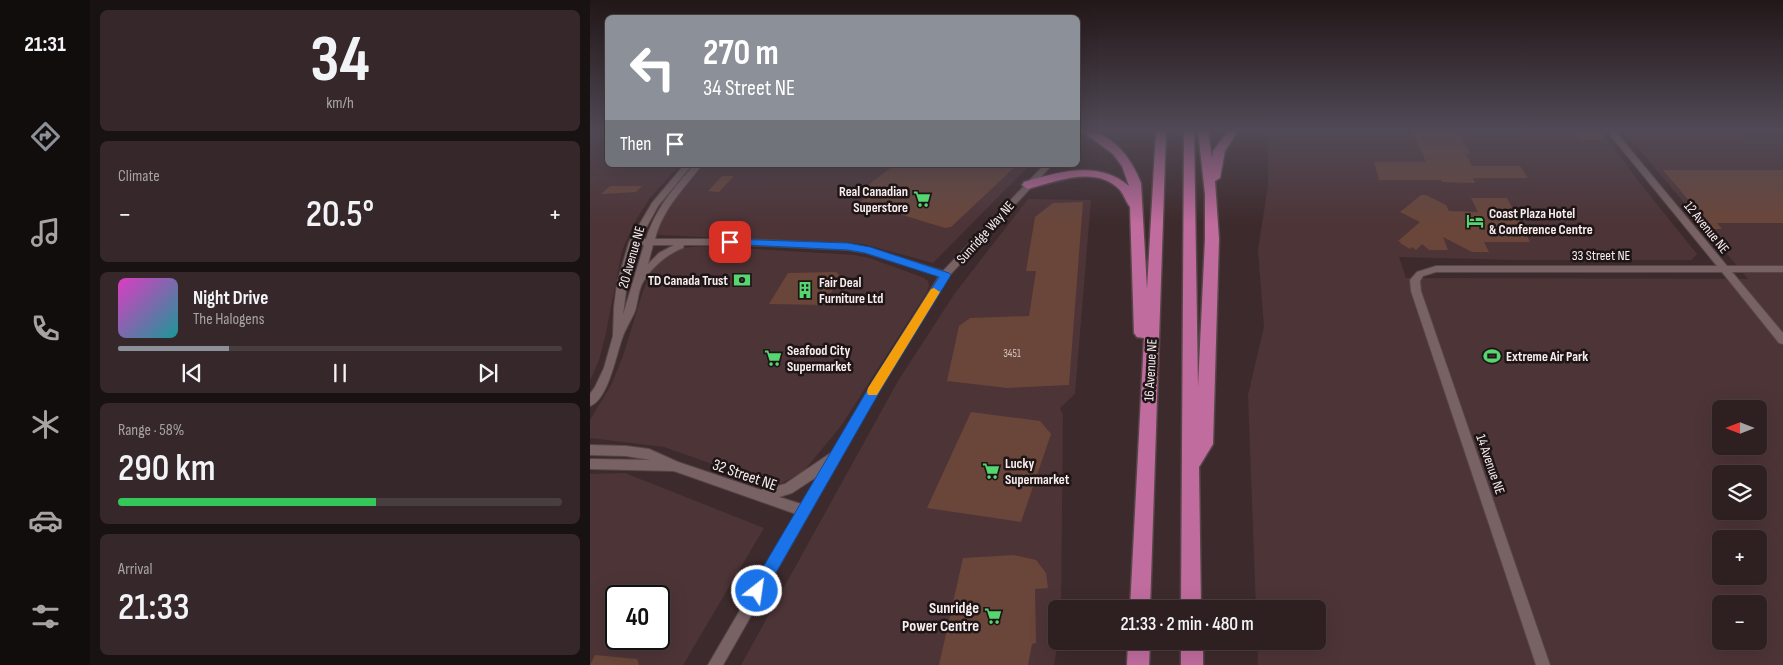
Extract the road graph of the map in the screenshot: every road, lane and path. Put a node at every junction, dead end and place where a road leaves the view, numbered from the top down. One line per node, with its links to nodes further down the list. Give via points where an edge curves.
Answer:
1 (1126, 162): 12 (highway, via 1135,183)
2 (1159, 162): 24 (highway, 16 Avenue NE)
3 (1189, 162): 28 (highway)
4 (1207, 162): 11 (highway)
5 (1217, 162): 11 (highway)
6 (1636, 162): 16 (street, 12 Avenue NE)
7 (686, 167): 14 (street, 20 Avenue NE, via 655,203)
8 (696, 167): 15 (street, 20 Avenue NE, via 666,204)
9 (1046, 167): 10 (street, Sunridge Way NE)
10 (1028, 185): 12 (highway, via 1076,173 1100,174 1125,187); 19 (street, Sunridge Way NE)
11 (1211, 194): 28 (highway, via 1204,444)
12 (1137, 212): 24 (highway, via 1142,327 1141,430)
13 (701, 241): 15 (street); 19 (street, via 848,247); 20 (street, via 668,250 650,267)
14 (633, 242): 15 (street); 21 (street, 20 Avenue NE, via 628,252 617,311)
15 (649, 242): 20 (street, 20 Avenue NE)
16 (1724, 269): 17 (street, 33 Street NE); 18 (street, 33 Street NE, via 1436,269); 22 (street, 12 Avenue NE)
17 (1783, 269)
18 (1420, 274): 39 (street, 14 Avenue NE, via 1415,280 1416,291)
19 (945, 275): 26 (street, Sunridge Way NE)
20 (638, 285): 21 (street, 20 Avenue NE)
21 (617, 338): 23 (street, 20 Avenue NE, via 609,368)
22 (1783, 340)
23 (590, 402)
24 (1146, 444): 32 (highway, 16 Avenue NE)
25 (590, 450): 29 (street, 32 Street NE, via 649,454)
26 (838, 452): 30 (street, via 788,489); 31 (street, Sunridge Way NE)
27 (590, 464): 29 (street, 32 Street NE)
28 (1191, 465): 33 (highway)
29 (675, 466): 30 (street, 32 Street NE)
30 (760, 496): 31 (street, 32 Street NE)
31 (804, 511): 36 (street, Sunridge Way NE)
32 (1140, 600)
33 (1192, 600)
34 (1139, 650): 37 (highway)
35 (1192, 650): 38 (highway)
36 (715, 665)
37 (1138, 665)
38 (1192, 665)
39 (1543, 665)

